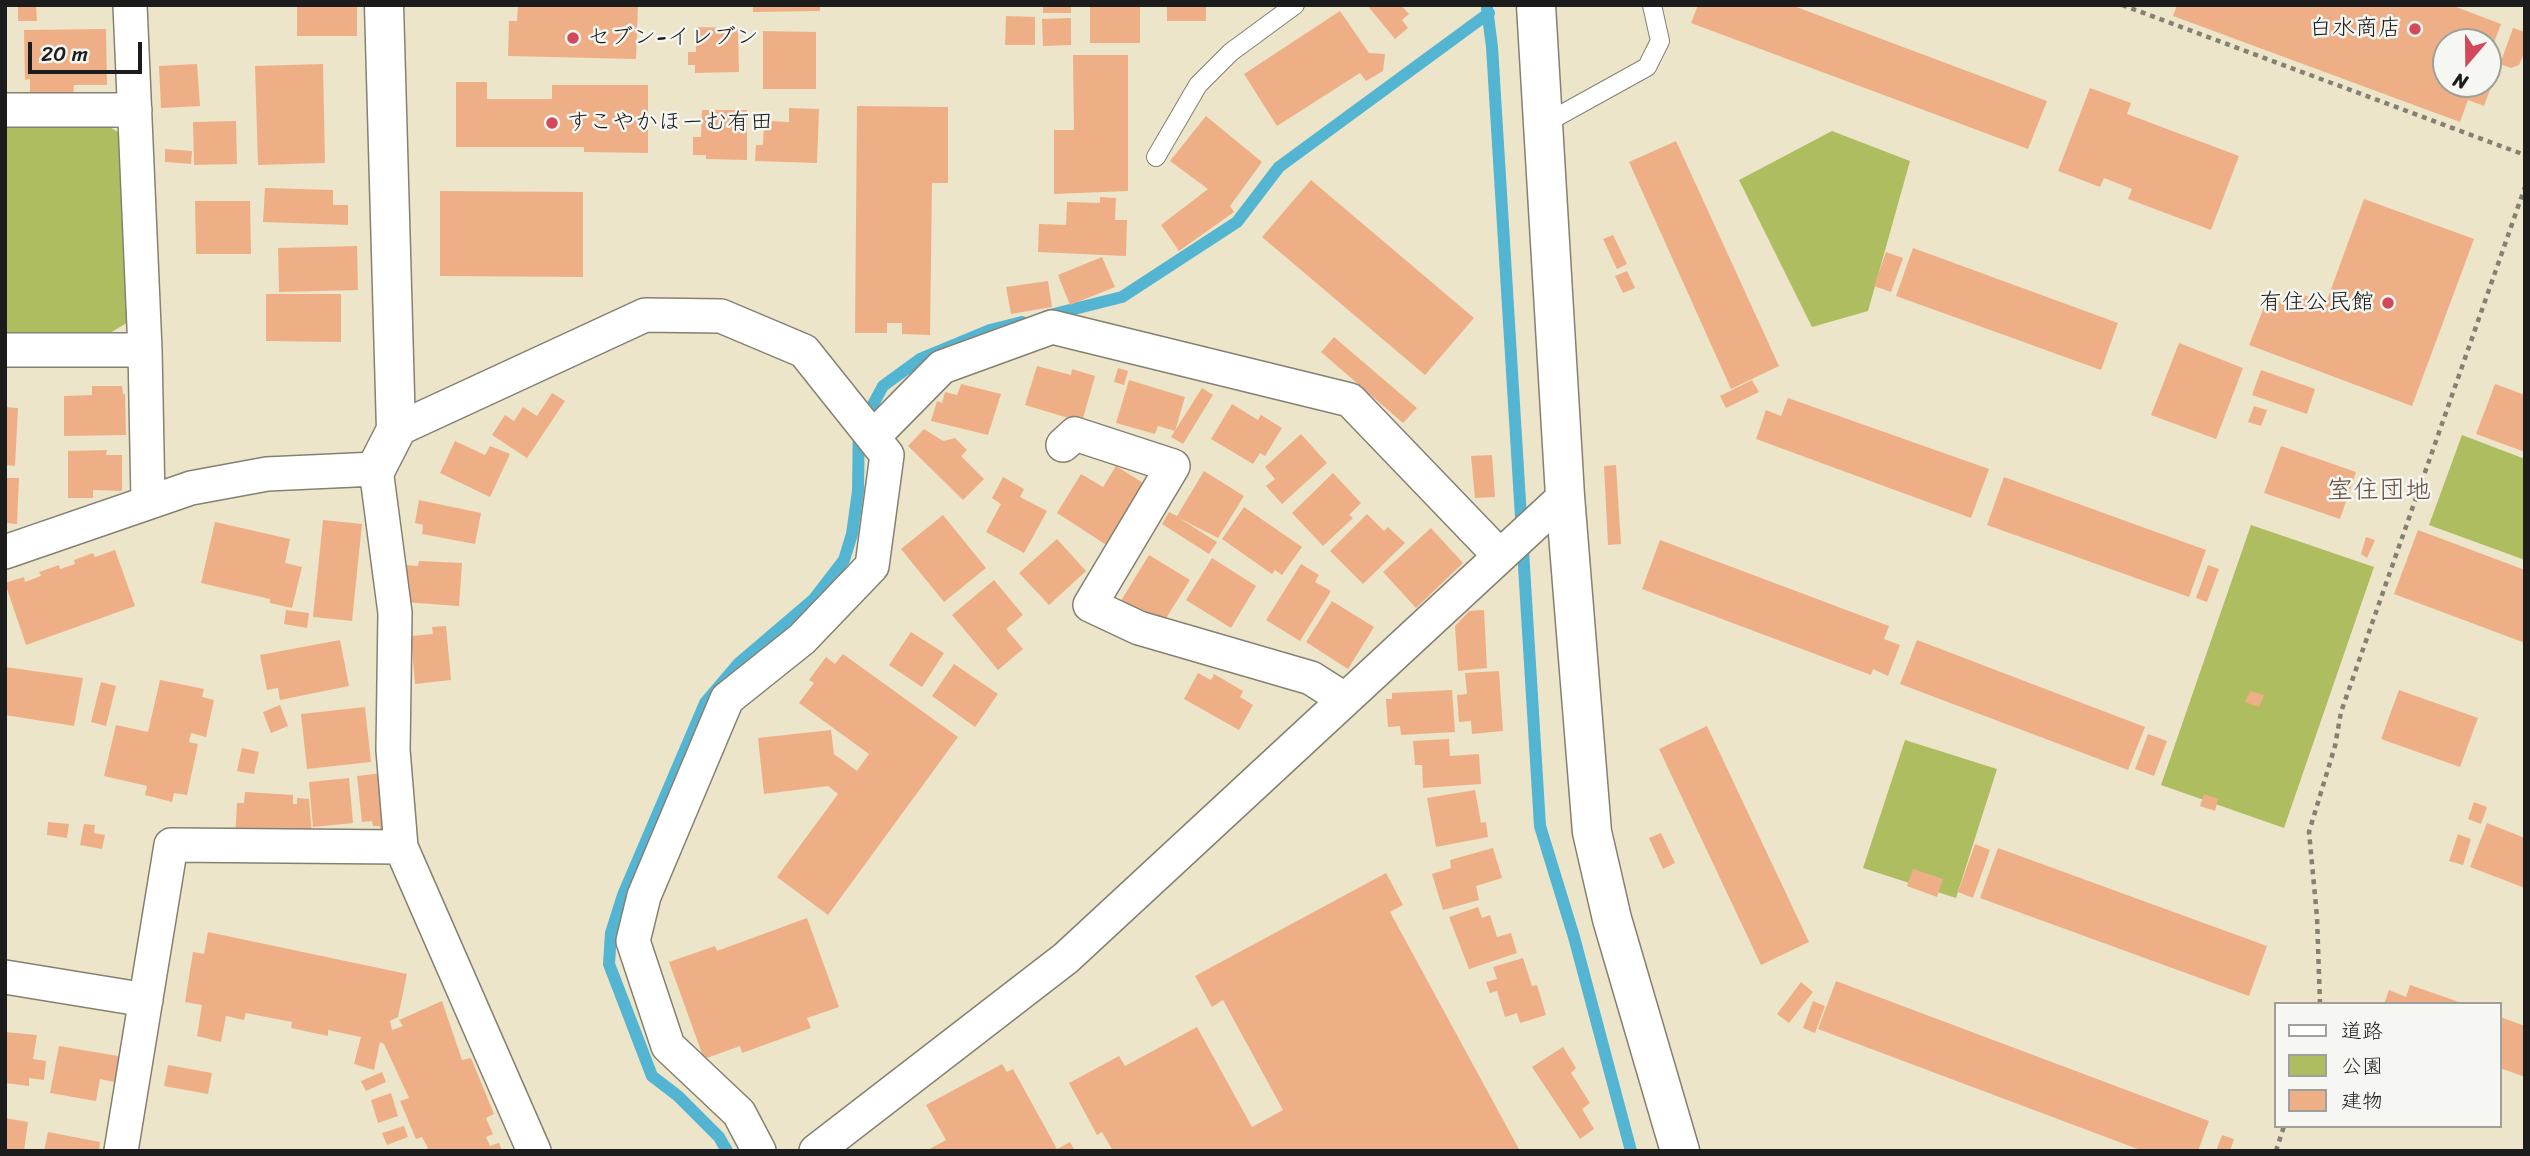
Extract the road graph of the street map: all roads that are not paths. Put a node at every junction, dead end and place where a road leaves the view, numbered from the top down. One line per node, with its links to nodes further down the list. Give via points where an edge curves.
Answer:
1 (130, 5): 7 (street)
2 (384, 5): 13 (street)
3 (1295, 5): 9 (lane, via 1231,52 1198,85)
4 (1535, 5): 8 (street)
5 (1652, 5): 8 (lane, via 1660,41 1647,67)
6 (5, 110): 7 (street)
7 (135, 110): 11 (street)
8 (1544, 124): 16 (street)
9 (1156, 157)
10 (5, 350): 11 (street)
11 (145, 350): 17 (street)
12 (865, 426): 13 (street, via 804,351 722,316 645,315); 19 (street, via 942,367 1052,327 1350,400); 26 (street, via 887,455 872,566 802,639 727,699 644,896 633,941 668,1046 739,1113)
13 (396, 430): 15 (street)
14 (1063, 445): 20 (street, via 1075,434 1173,466 1090,605 1139,628 1311,678)
15 (376, 470): 17 (street, via 267,474); 21 (street, via 395,612 393,750)
16 (1564, 496): 19 (street); 28 (street, via 1592,832 1612,919)
17 (148, 501): 18 (street)
18 (5, 552)
19 (1501, 554): 20 (street)
20 (1345, 699): 27 (street, via 1066,958)
21 (401, 847): 23 (street, via 171,845); 25 (street)
22 (5, 976): 23 (street)
23 (146, 1000): 24 (street)
24 (121, 1151)
25 (534, 1151)
26 (759, 1151)
27 (816, 1151)
28 (1679, 1151)

